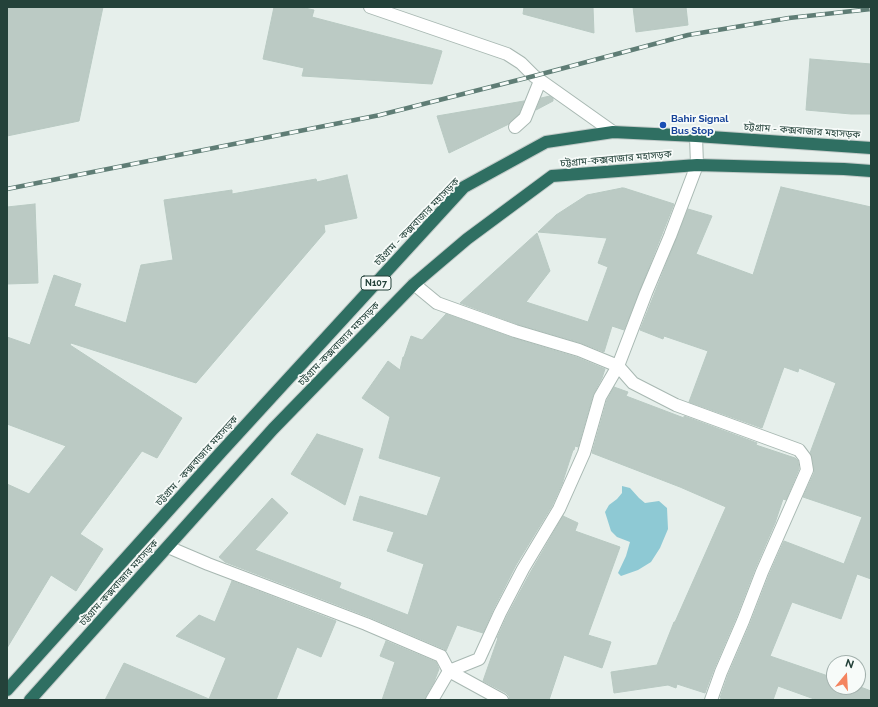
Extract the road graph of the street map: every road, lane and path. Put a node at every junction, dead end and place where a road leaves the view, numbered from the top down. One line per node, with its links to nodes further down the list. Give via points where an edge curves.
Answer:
1 (370, 7): 2 (street)
2 (386, 10): 3 (street, via 507,54)
3 (540, 81): 4 (street, via 525,118); 5 (street)
4 (515, 127)
5 (613, 132): 6 (highway, চট্টগ্রাম - কক্সবাজার মহাসড়ক / N107); 14 (highway, চট্টগ্রাম - কক্সবাজার মহাসড়ক / N107, via 546,142 464,187)
6 (696, 136): 7 (highway, চট্টগ্রাম - কক্সবাজার মহাসড়ক / N107); 8 (street)
7 (871, 148)
8 (697, 164): 9 (highway, চট্টগ্রাম-কক্সবাজার মহাসড়ক / N107); 10 (highway, চট্টগ্রাম-কক্সবাজার মহাসড়ক / N107, via 552,176 467,239); 11 (street)
9 (871, 171)
10 (414, 284): 11 (street, via 437,303); 12 (highway, চট্টগ্রাম-কক্সবাজার মহাসড়ক / N107, via 273,429)
11 (618, 366): 13 (street, via 600,397 584,453 559,509 523,569 478,659); 18 (street, via 634,383 676,405 799,450 805,458 807,470 762,572)
12 (168, 547): 13 (street, via 441,656); 15 (highway, চট্টগ্রাম-কক্সবাজার মহাসড়ক / N107)
13 (450, 671): 16 (street); 17 (street)
14 (7, 690)
15 (30, 700)
16 (432, 700)
17 (502, 700)
18 (711, 700)

